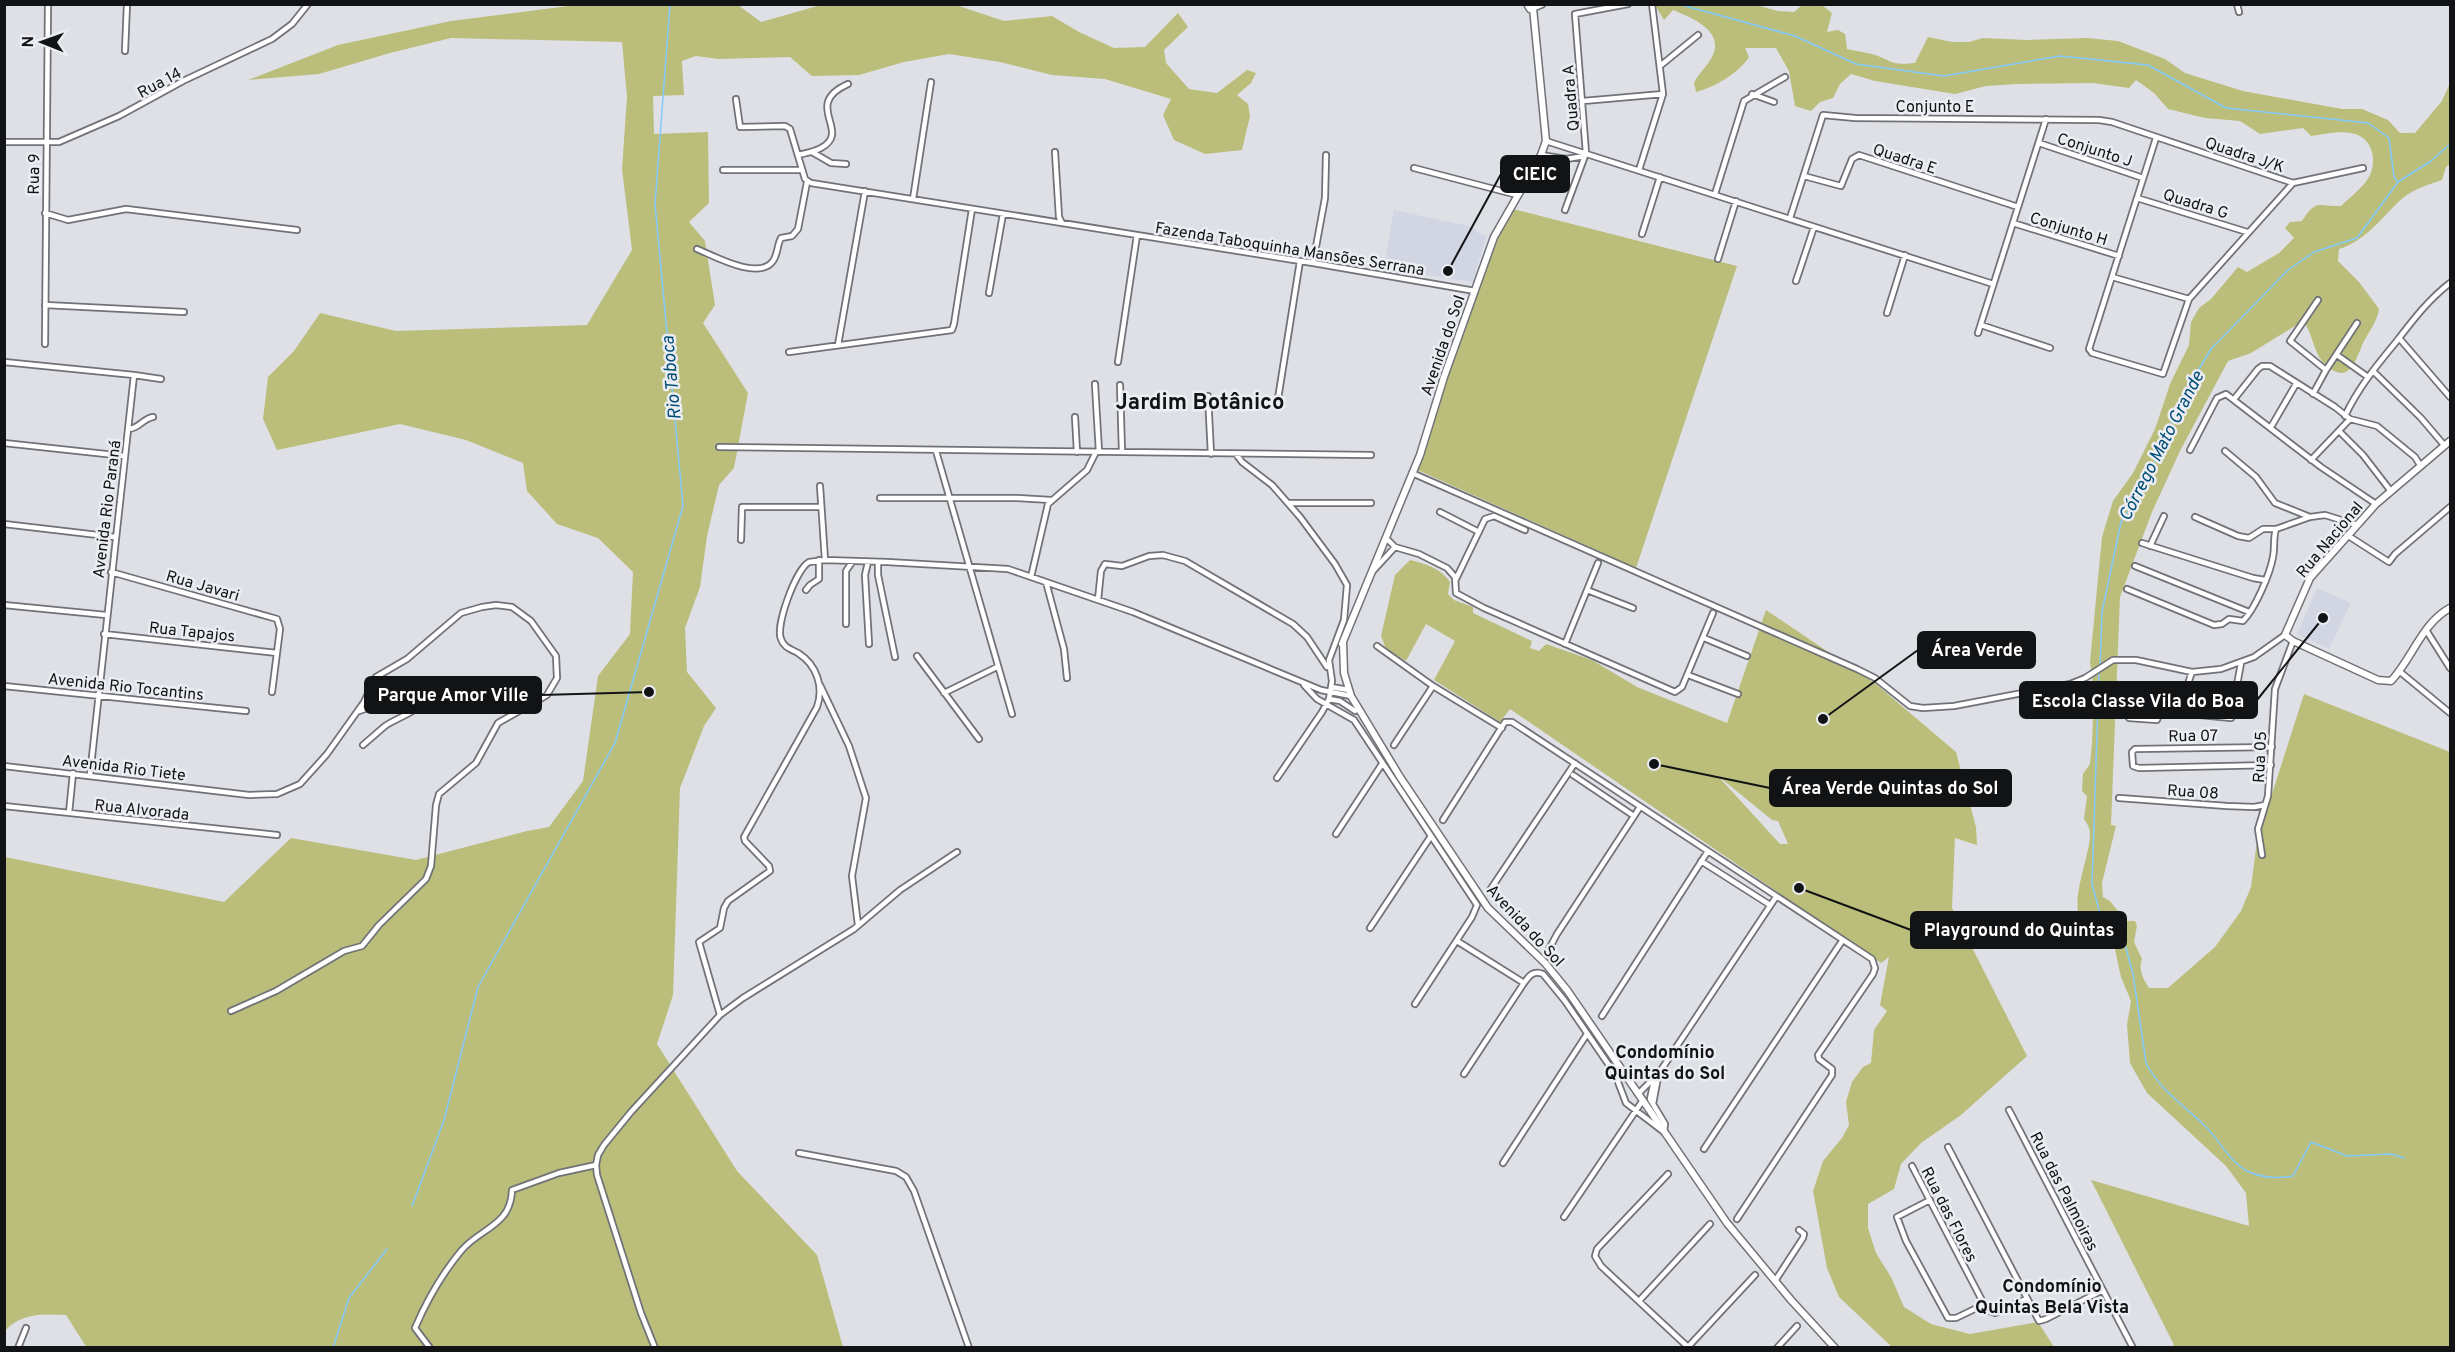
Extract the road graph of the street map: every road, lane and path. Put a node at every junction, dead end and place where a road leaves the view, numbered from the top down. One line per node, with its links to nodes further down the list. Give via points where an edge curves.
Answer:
1 (48, 4): 25 (street, Rua 9)
2 (127, 4): 11 (street)
3 (308, 4): 25 (street, Rua 14, via 272,39 119,116 66,139)
4 (1542, 4): 8 (street, Avenida do Sol)
5 (1628, 4): 19 (street, Quadra A, via 1577,12 1574,17)
6 (1652, 4): 12 (street)
7 (2237, 4): 9 (street)
8 (1530, 6): 23 (street, Avenida do Sol)
9 (2239, 12)
10 (1698, 35): 12 (street)
11 (125, 51)
12 (1660, 66): 16 (street)
13 (1785, 77): 17 (street)
14 (931, 82): 48 (street)
15 (848, 84): 27 (street, via 832,93 827,102 831,138 824,147)
16 (1663, 94): 19 (street); 38 (street)
17 (1752, 94): 20 (street); 45 (street, via 1744,101)
18 (736, 99): 30 (street, via 738,126 787,127)
19 (1583, 101): 32 (street, Quadra A)
20 (1774, 102)
21 (2046, 119): 22 (street, Conjunto E, via 2112,122); 26 (street); 39 (street, Conjunto E, via 1823,115)
22 (2156, 138): 41 (street); 43 (street, Quadra J/K)
23 (1546, 141): 29 (street, Avenida do Sol); 32 (street)
24 (4, 142): 25 (street, Rua 14)
25 (46, 142): 53 (street, Rua 9)
26 (2039, 143): 41 (street, Conjunto J); 50 (street)
27 (812, 152): 30 (street); 33 (street, via 831,163)
28 (1055, 152): 56 (street)
29 (1541, 154): 32 (street, via 1566,159); 46 (street, Avenida do Sol)
30 (798, 155): 37 (street)
31 (1326, 155): 68 (street, via 1324,198)
32 (1587, 155): 38 (street); 52 (street, Quadra A)
33 (846, 164)
34 (1414, 168): 46 (street)
35 (2363, 168): 43 (street, Quadra J/K)
36 (723, 170): 37 (street)
37 (802, 170): 42 (street)
38 (1639, 170): 40 (street)
39 (1804, 176): 50 (street, Quadra E, via 1841,186 1852,159 1859,155); 55 (street)
40 (1660, 177): 45 (street); 61 (street)
41 (2143, 178): 47 (street)
42 (807, 182): 44 (street, Fazenda Taboquinha Mansões Serrana); 63 (street, via 798,229 795,234 781,238 768,265 744,267)
43 (2293, 183): 60 (street)
44 (865, 191): 48 (street, Fazenda Taboquinha Mansões Serrana); 85 (street)
45 (1714, 194): 49 (street)
46 (1517, 195): 73 (street, Avenida do Sol, via 1494,237)
47 (2137, 198): 60 (street, Quadra G); 65 (street)
48 (913, 200): 51 (street, Fazenda Taboquinha Mansões Serrana)
49 (1736, 201): 55 (street); 66 (street)
50 (2018, 207): 57 (street)
51 (972, 209): 54 (street, Fazenda Taboquinha Mansões Serrana); 85 (street, via 952,330)
52 (1565, 210)
53 (45, 213): 59 (street, via 68,220 126,209); 77 (street, Rua 9)
54 (1003, 214): 56 (street, Fazenda Taboquinha Mansões Serrana); 74 (street)
55 (1790, 218): 58 (street)
56 (1062, 223): 62 (street, Fazenda Taboquinha Mansões Serrana)
57 (2013, 223): 65 (street, Conjunto H); 72 (street)
58 (1814, 227): 64 (street); 70 (street)
59 (297, 230)
60 (2247, 232): 75 (street)
61 (1642, 234)
62 (1137, 235): 67 (street, Fazenda Taboquinha Mansões Serrana); 90 (street, Fazenda Taboquinha Mansões Serrana)
63 (697, 249)
64 (1905, 255): 72 (street); 79 (street)
65 (2119, 256): 69 (street)
66 (1718, 259)
67 (1300, 261): 68 (street, Fazenda Taboquinha Mansões Serrana); 105 (street)
68 (1313, 263): 73 (street, Fazenda Taboquinha Mansões Serrana)
69 (2112, 277): 75 (street); 75 (street, via 2089,349 2157,374 2166,371)
70 (1796, 281)
71 (2451, 283): 83 (street, via 2428,302)
72 (1993, 284): 81 (street)
73 (1474, 291): 128 (street, Avenida do Sol)
74 (989, 293)
75 (2189, 299)
76 (2318, 300): 91 (street, via 2290,341)
77 (45, 305): 78 (street); 84 (street, Rua 9)
78 (184, 312)
79 (1887, 313)
80 (2357, 323): 88 (street)
81 (1981, 325): 82 (street); 86 (street)
82 (1978, 333)
83 (2399, 338): 92 (street); 100 (street)
84 (45, 344)
85 (838, 345): 87 (street)
86 (2050, 348)
87 (789, 352)
88 (2337, 355): 91 (street); 94 (street)
89 (4, 362): 93 (street)
90 (1118, 362)
91 (2326, 370): 101 (street)
92 (2373, 371): 94 (street); 114 (street)
93 (134, 375): 95 (street); 110 (street, Avenida Rio Paraná)
94 (2368, 378): 108 (street, via 2354,396)
95 (161, 379)
96 (1095, 384): 120 (street)
97 (2296, 384): 101 (street); 104 (street, via 2264,366); 109 (street)
98 (2451, 384): 100 (street)
99 (1120, 385): 121 (street)
100 (2446, 390): 103 (street)
101 (2313, 394): 108 (street)
102 (1208, 396): 122 (street)
103 (2451, 397)
104 (2235, 399): 109 (street); 116 (street, via 2226,394 2217,398)
105 (1277, 405)
106 (153, 417): 110 (street)
107 (1075, 417): 119 (street)
108 (2348, 417): 111 (street); 127 (street, via 2377,426)
109 (2271, 427): 126 (street)
110 (128, 429): 125 (street, Avenida Rio Paraná)
111 (2339, 431): 126 (street); 130 (street)
112 (2451, 441): 114 (street, Rua Nacional)
113 (4, 443): 125 (street)
114 (2444, 445): 127 (street, Rua Nacional)
115 (719, 447): 117 (street)
116 (2190, 450)
117 (936, 451): 119 (street); 132 (street)
118 (2224, 451): 141 (street, via 2256,477 2274,503)
119 (1077, 452): 120 (street)
120 (1097, 452): 121 (street); 133 (street, via 1087,470)
121 (1122, 452): 122 (street)
122 (1211, 454): 123 (street)
123 (1236, 454): 124 (street); 134 (street)
124 (1371, 454)
125 (124, 456): 149 (street, Avenida Rio Paraná)
126 (2311, 459): 136 (street)
127 (2420, 465): 130 (street, Rua Nacional)
128 (1412, 473): 150 (street, Avenida do Sol); 196 (street, Rua Nacional, via 1857,669 1910,706 1954,706 2070,684 2114,660)
129 (820, 486): 137 (street)
130 (2390, 490): 136 (street, Rua Nacional)
131 (880, 498): 132 (street)
132 (950, 499): 133 (street); 161 (street)
133 (1051, 500): 164 (street, via 1044,515)
134 (1288, 503): 135 (street); 194 (street, via 1347,585 1344,620 1330,655)
135 (1371, 503)
136 (2376, 504): 144 (street, Rua Nacional)
137 (821, 507): 151 (street, via 742,507); 155 (street)
138 (2451, 507): 148 (street, via 2389,562)
139 (1440, 512): 147 (street)
140 (2164, 516): 153 (street)
141 (2310, 517): 144 (street, via 2335,517); 145 (street)
142 (2195, 518): 145 (street, via 2250,538 2263,529)
143 (4, 524): 149 (street)
144 (2357, 525): 148 (street, Rua Nacional)
145 (2276, 528): 166 (street, via 2273,559)
146 (1525, 530): 147 (street, via 1494,516 1485,519)
147 (1479, 532): 165 (street)
148 (2347, 535): 181 (street, Rua Nacional, via 2310,578)
149 (115, 537): 162 (street, Avenida Rio Paraná)
150 (1386, 538): 154 (street); 163 (street, Avenida do Sol)
151 (741, 540)
152 (2142, 543): 153 (street)
153 (2150, 546): 166 (street)
154 (1395, 547): 163 (street); 165 (street, via 1438,563)
155 (820, 560): 156 (street); 169 (street, via 819,579); 200 (street, via 806,564 798,573 779,630 782,642 810,663)
156 (853, 561): 157 (street); 178 (street, via 846,571)
157 (868, 561): 158 (street); 184 (street, via 865,575)
158 (878, 562): 161 (street); 190 (street)
159 (1598, 563): 170 (street)
160 (2135, 566): 175 (street)
161 (969, 567): 164 (street, via 1008,569); 192 (street)
162 (111, 572): 177 (street, Avenida Rio Paraná); 187 (street, Rua Javari, via 275,618 280,629)
163 (1369, 574): 206 (street, Avenida do Sol, via 1343,642)
164 (1031, 577): 167 (street)
165 (1456, 580): 185 (street, via 1456,592 1464,597)
166 (2265, 580): 175 (street)
167 (1046, 582): 171 (street); 198 (street, via 1064,649)
168 (2127, 589): 175 (street, via 2214,625 2229,619 2243,621)
169 (806, 590)
170 (1587, 590): 173 (street); 185 (street)
171 (1098, 600): 194 (street, via 1105,564 1122,566 1149,556 1178,558 1293,624); 199 (street)
172 (4, 604): 177 (street)
173 (1633, 608)
174 (2451, 608): 179 (street)
175 (2249, 612)
176 (1713, 613): 182 (street)
177 (106, 615): 180 (street, Avenida Rio Paraná)
178 (846, 624)
179 (2426, 630): 193 (street); 195 (street)
180 (104, 634): 187 (street, Rua Tapajos); 208 (street, Avenida Rio Paraná)
181 (2285, 634): 183 (street); 191 (street, Rua Nacional)
182 (1704, 638): 189 (street); 197 (street)
183 (2293, 641): 195 (street, via 2378,680 2391,681); 224 (street, Rua 05, via 2276,689)
184 (869, 644)
185 (1565, 644): 197 (street, via 1676,692)
186 (1377, 646): 202 (street)
187 (277, 653): 204 (street)
188 (917, 656): 205 (street)
189 (1747, 656)
190 (895, 657)
191 (2241, 663): 196 (street, Rua Nacional); 218 (street, via 2231,718)
192 (997, 668): 205 (street); 217 (street)
193 (2451, 668)
194 (1329, 669): 209 (street)
195 (2399, 671): 216 (street)
196 (2192, 672): 212 (street, via 2181,704)
197 (1688, 675): 207 (street)
198 (1067, 678)
199 (1303, 683): 203 (street); 210 (street)
200 (819, 684): 254 (street, via 849,746 866,798 852,876); 262 (street, via 817,707 744,837 769,866 769,872 728,901 720,928 699,942)
201 (4, 686): 208 (street, Avenida Rio Tocantins)
202 (1433, 686): 220 (street); 223 (street)
203 (1321, 690): 209 (street); 210 (street)
204 (272, 692)
205 (944, 693): 221 (street)
206 (1347, 693): 209 (street); 211 (street); 214 (street, Avenida do Sol); 219 (street, Avenida do Sol)
207 (1738, 694)
208 (98, 696): 213 (street, Avenida Rio Tocantins); 230 (street, Avenida Rio Paraná)
209 (1329, 696): 210 (street); 211 (street); 226 (street, via 1354,720); 232 (street)
210 (1316, 698)
211 (1338, 700): 214 (street)
212 (2162, 706): 212 (street, via 2157,720 2127,716 2130,705)
213 (246, 711)
214 (1355, 711): 219 (street, Avenida do Sol)
215 (356, 712): 222 (street, via 417,692 427,695 417,707); 230 (street, Avenida Rio Tiete, via 327,754 300,784 285,791 268,795 240,793); 261 (street, Avenida Rio Tiete, via 376,677 407,659 461,613 471,609 496,605 512,608 531,621 558,661 557,678 547,695 498,723 476,763 439,794 426,879 362,946 344,951 276,991)
216 (2451, 713)
217 (1012, 714)
218 (2200, 715)
219 (1368, 727): 267 (street, Avenida do Sol, via 1483,900 1552,973)
220 (1502, 728): 225 (street, via 1505,722 1512,722); 241 (street)
221 (979, 739)
222 (363, 745)
223 (1394, 745)
224 (2272, 747): 227 (street, Rua 05); 227 (street, Rua 07, via 2132,752 2134,767)
225 (1575, 763): 233 (street); 251 (street)
226 (1382, 764): 242 (street); 244 (street)
227 (2271, 765): 236 (street, Rua 05)
228 (4, 766): 229 (street, Avenida Rio Tiete)
229 (73, 773): 230 (street, Avenida Rio Tiete); 239 (street)
230 (90, 775)
231 (1573, 775): 234 (street)
232 (1277, 778)
233 (1608, 784): 234 (street); 238 (street)
234 (1602, 794): 240 (street)
235 (2119, 798): 236 (street, Rua 08)
236 (2265, 805): 247 (street, Rua 05, via 2258,829)
237 (4, 806): 239 (street, Rua Alvorada)
238 (1640, 807): 245 (street); 258 (street)
239 (69, 813): 243 (street, Rua Alvorada)
240 (1631, 814)
241 (1443, 820)
242 (1336, 834)
243 (278, 835)
244 (1431, 836): 255 (street); 256 (street, via 1477,905)
245 (1708, 851): 248 (street); 249 (street)
246 (957, 852): 254 (street)
247 (2262, 855)
248 (1701, 861): 250 (street); 263 (street)
249 (1735, 869): 250 (street); 252 (street)
250 (1729, 879): 253 (street)
251 (1490, 890)
252 (1776, 897): 253 (street); 257 (street)
253 (1770, 905): 266 (street)
254 (858, 925): 262 (street)
255 (1370, 928)
256 (1457, 941): 259 (street); 260 (street)
257 (1842, 941): 272 (street); 280 (street, via 1872,959 1873,974 1818,1057 1834,1072)
258 (1548, 951)
259 (1524, 983): 264 (street, via 1530,974 1543,974); 265 (street)
260 (1415, 1004)
261 (231, 1011)
262 (720, 1015): 275 (street, via 624,1120 604,1145)
263 (1602, 1016)
264 (1587, 1034): 269 (street, via 1615,1074 1623,1099); 274 (street)
265 (1464, 1074)
266 (1659, 1074): 267 (street); 267 (street)
267 (1645, 1097): 269 (street); 270 (street, Avenida do Sol); 270 (street, via 1665,1124)
268 (2009, 1110): 285 (street, Rua das Palmoiras)
269 (1634, 1111): 270 (street); 279 (street)
270 (1664, 1132): 284 (street, via 1726,1223)
271 (1948, 1147): 286 (street)
272 (1704, 1149)
273 (800, 1153): 294 (street, via 896,1171 906,1177)
274 (1503, 1163)
275 (596, 1165): 292 (street, via 512,1190 501,1222 475,1237 461,1251 427,1300 415,1328); 293 (street, via 606,1209)
276 (1912, 1166): 278 (street, Rua das Flores)
277 (1668, 1174): 287 (street, via 1597,1248 1595,1256)
278 (1930, 1200): 288 (street, Rua das Flores); 288 (street, via 1897,1219 1948,1318)
279 (1564, 1217)
280 (1737, 1219)
281 (1710, 1224): 287 (street)
282 (1799, 1230): 284 (street, via 1804,1233 1803,1238)
283 (1755, 1275): 295 (street)
284 (1775, 1281): 297 (street)
285 (2103, 1290): 286 (street, via 2043,1321 2039,1321); 298 (street, Rua das Palmoiras)
286 (2026, 1299): 288 (street, via 1995,1313 1989,1313)
287 (1639, 1301): 295 (street)
288 (1983, 1305)
289 (1797, 1326): 296 (street)
290 (26, 1328): 291 (street)
291 (18, 1347)
292 (430, 1347)
293 (654, 1347)
294 (969, 1347)
295 (1688, 1347)
296 (1777, 1347)
297 (1835, 1347)
298 (2133, 1347)

